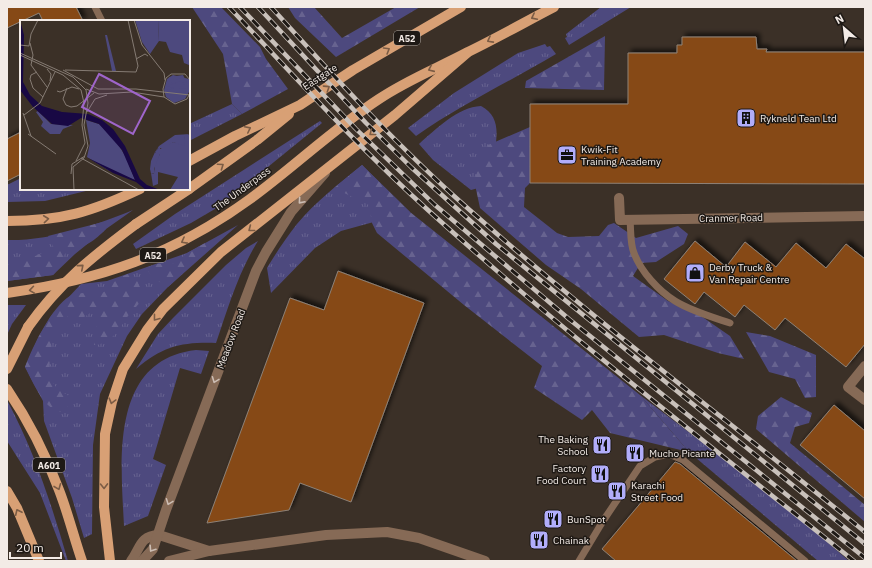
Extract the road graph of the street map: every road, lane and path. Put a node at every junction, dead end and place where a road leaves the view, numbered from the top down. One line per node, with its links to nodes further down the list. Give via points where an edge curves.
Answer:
1 (95, 7): 4 (lane)
2 (461, 7): 6 (main road, Eastgate / A52, one-way to 2, via 360,66)
3 (554, 7): 5 (main road, A52, one-way to 5)
4 (102, 20)
5 (467, 53): 8 (main road, one-way to 8, via 395,115); 16 (main road, The Underpass / A52, one-way to 16, via 421,74 378,99 250,199 179,243 136,263 84,280)
6 (300, 105): 7 (main road, Eastgate / A52, one-way to 6); 9 (main road, one-way to 6)
7 (190, 160)
8 (336, 161): 25 (street, Meadow Road, one-way to 25, via 291,212 256,271 166,510); 30 (main road, one-way to 30, via 221,252 191,280 163,309 129,357 112,402 105,434 104,507)
9 (190, 188)
10 (138, 190): 15 (main road, one-way to 10, via 73,215 105,206)
11 (187, 190): 18 (main road, one-way to 11, bridge, via 46,301 73,274 136,224)
12 (619, 198): 14 (street, via 620,220)
13 (865, 216): 14 (street, Cranmer Road)
14 (630, 220): 17 (lane, via 633,252 650,279 675,301 708,316)
15 (7, 221)
16 (7, 293)
17 (730, 322)
18 (20, 342): 19 (lane); 21 (main road)
19 (7, 360)
20 (865, 366): 23 (street, via 848,387)
21 (7, 369)
22 (7, 389): 29 (main road, A601, one-way to 29, via 48,462)
23 (865, 400)
24 (7, 490): 28 (main road, one-way to 24)
25 (159, 535): 26 (street); 31 (street, via 145,538); 32 (street, Meadow Road, one-way to 32, via 153,549)
26 (209, 551): 27 (street, via 326,535 387,532 419,538); 33 (street)
27 (468, 558): 34 (street)
28 (39, 561)
29 (82, 561)
30 (110, 561)
31 (132, 561)
32 (142, 561)
33 (169, 561)
34 (485, 561)
35 (579, 561): 36 (lane, via 640,466 655,457 669,454 683,460)
36 (805, 561)

